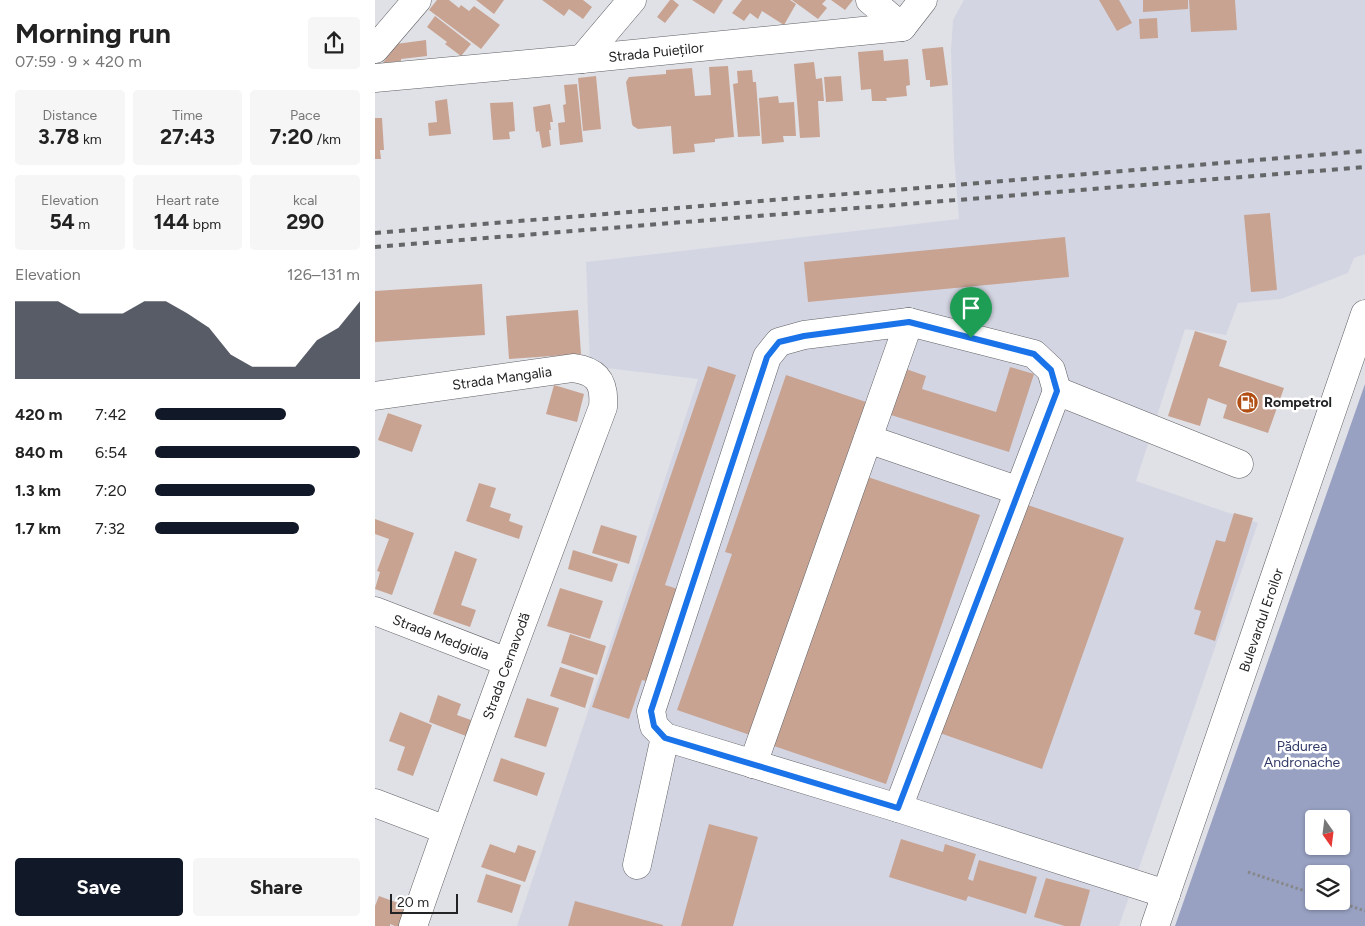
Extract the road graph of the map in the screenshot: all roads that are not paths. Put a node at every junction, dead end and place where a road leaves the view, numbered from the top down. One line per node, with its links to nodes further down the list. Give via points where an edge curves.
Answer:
1 (417, 0): 6 (street)
2 (632, 0): 7 (street)
3 (870, 0): 5 (street)
4 (923, 0): 5 (street)
5 (902, 27): 7 (street, Strada Puieților)
6 (375, 49)
7 (582, 59): 8 (street, Strada Puieților)
8 (375, 78)
9 (1365, 314): 25 (street, Bulevardul Eroilor)
10 (909, 322): 11 (street, via 1034,354 1051,370); 14 (street); 19 (street, via 795,338 779,342 767,357 651,711 654,726)
11 (1057, 391): 15 (street); 16 (street)
12 (375, 396): 13 (street, Strada Mangalia, via 573,368 593,374 603,390)
13 (603, 407): 18 (street, Strada Cernavodă)
14 (868, 439): 16 (street); 20 (street)
15 (1239, 464)
16 (1019, 491): 22 (street)
17 (375, 611): 18 (street, Strada Medgidia)
18 (507, 662): 23 (street, Strada Cernavodă)
19 (665, 738): 20 (street); 24 (street)
20 (753, 764): 22 (street)
21 (375, 803): 23 (street)
22 (898, 808): 25 (street)
23 (446, 830): 26 (street, Strada Cernavodă)
24 (637, 865)
25 (1166, 894): 27 (street, Bulevardul Eroilor)
26 (413, 926)
27 (1155, 926)

